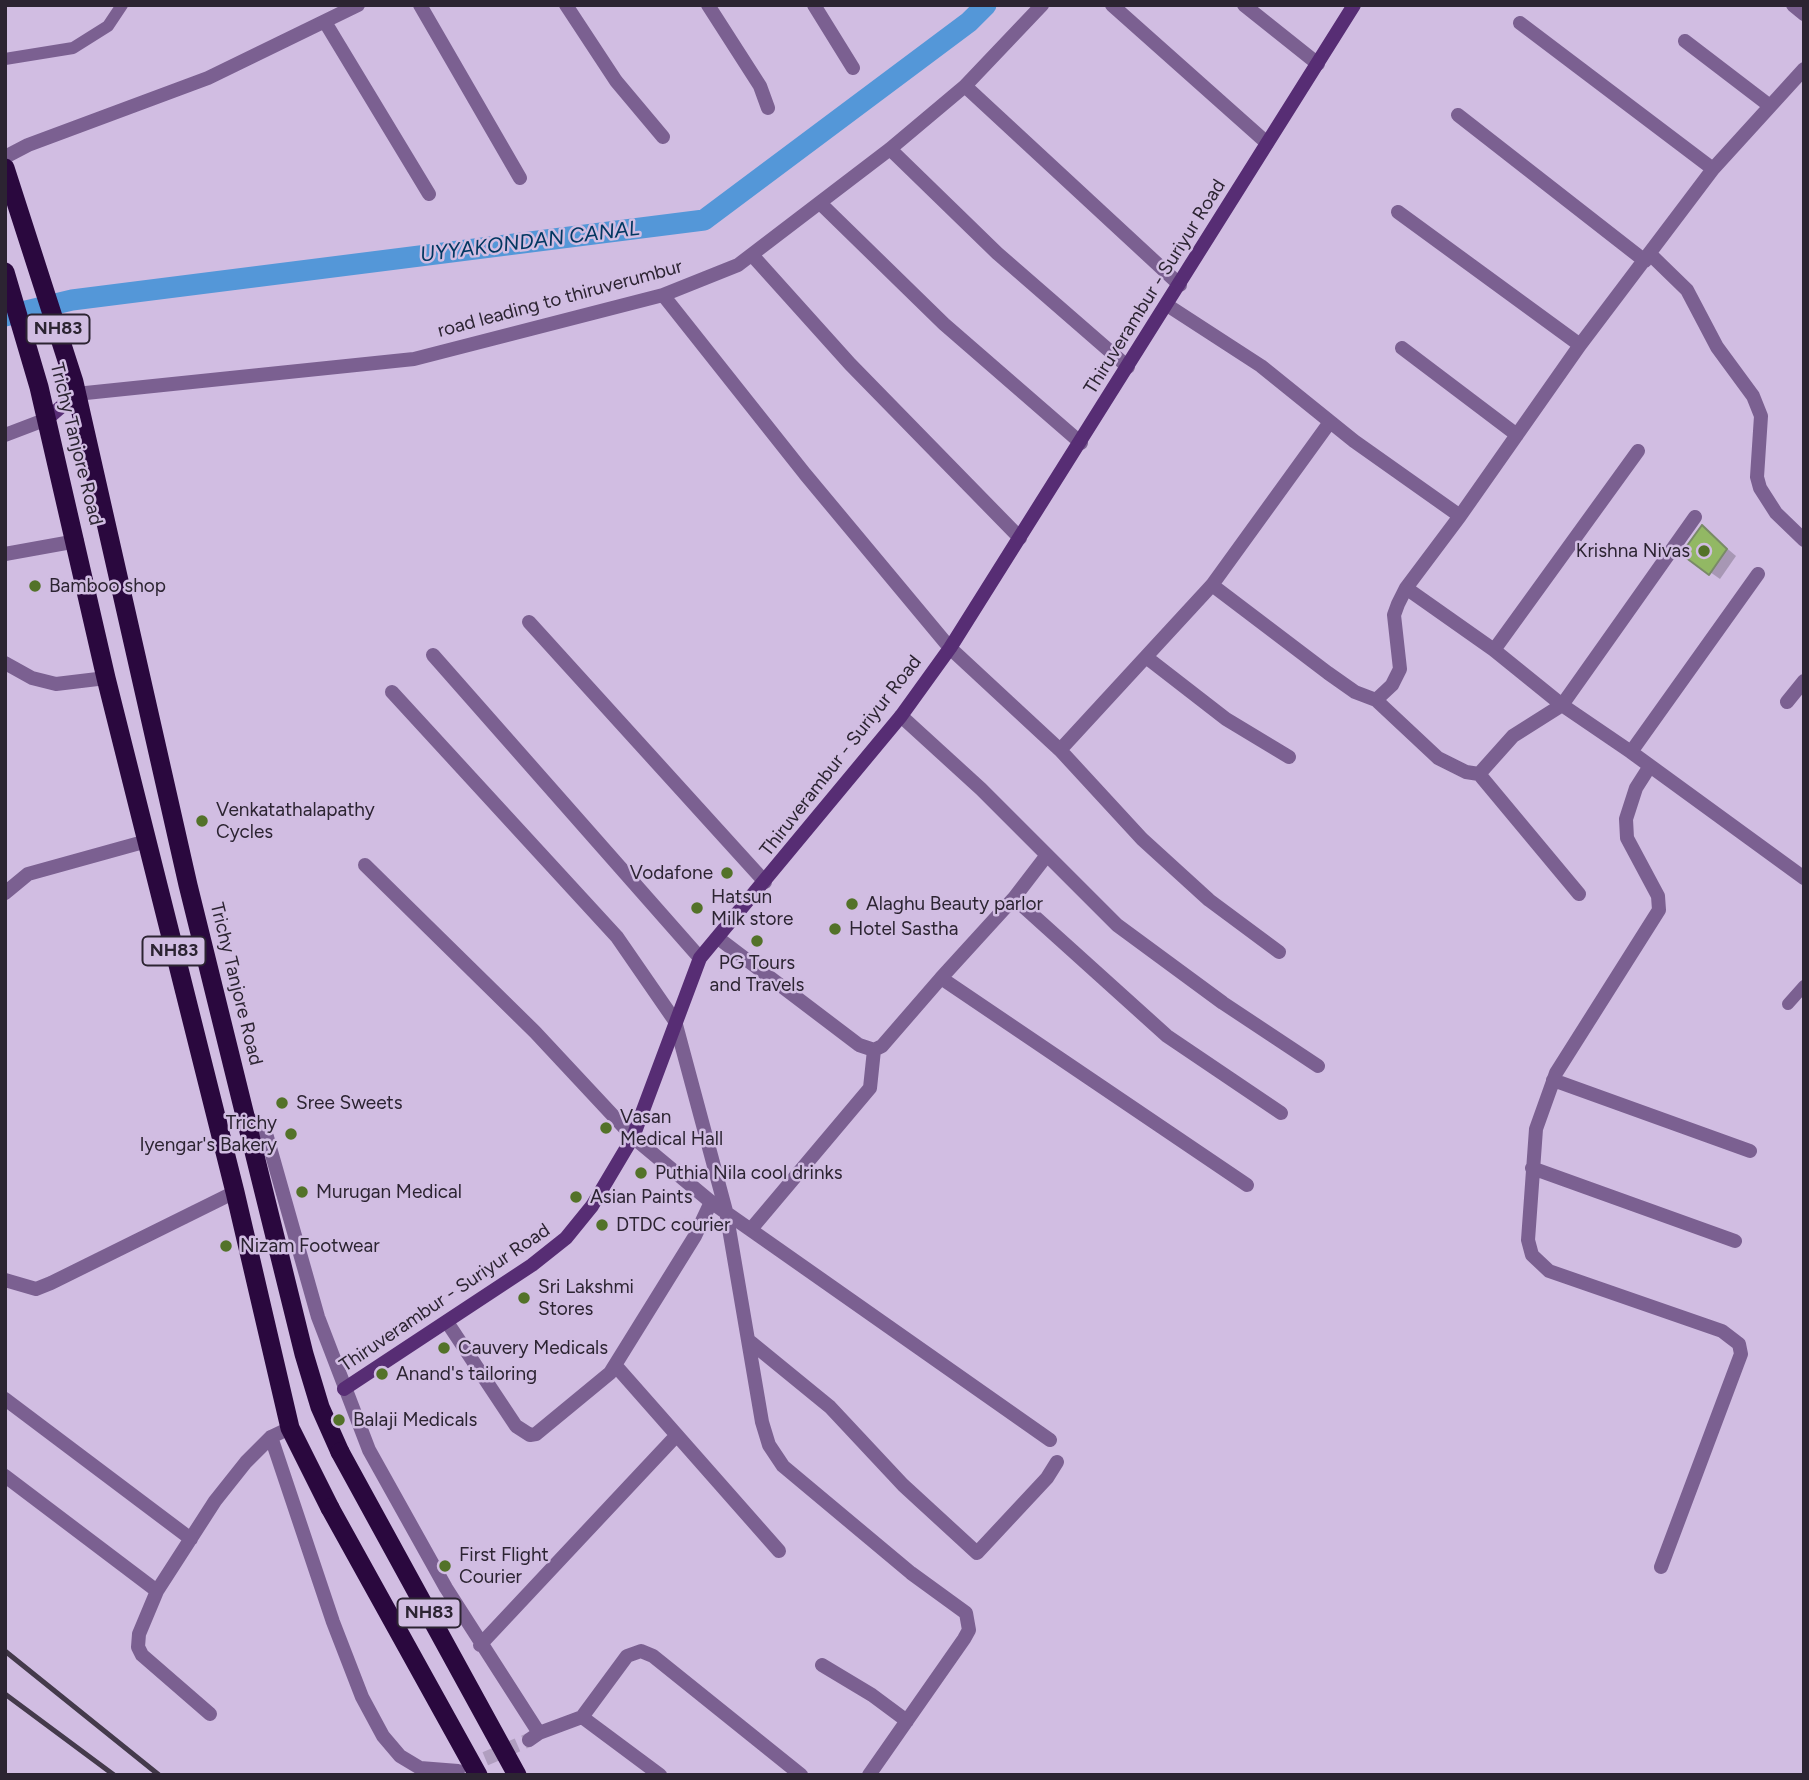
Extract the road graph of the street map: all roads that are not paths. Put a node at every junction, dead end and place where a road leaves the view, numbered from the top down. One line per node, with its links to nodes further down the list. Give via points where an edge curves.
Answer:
1 (122, 5): 16 (lane, via 108,26 74,48)
2 (358, 5): 13 (street)
3 (420, 5): 30 (street)
4 (566, 5): 24 (street, via 616,81)
5 (708, 5): 22 (street, via 760,86)
6 (814, 5): 18 (street)
7 (1042, 5): 20 (street, road leading to thiruverumbur)
8 (1112, 5): 25 (street)
9 (1244, 5): 17 (street)
10 (1354, 5): 17 (main road, Thiruverambur - Suriyur Road)
11 (1793, 5): 12 (street)
12 (1804, 15)
13 (325, 22): 27 (street, via 208,78); 31 (street)
14 (1520, 23): 29 (street)
15 (1685, 41): 21 (street)
16 (5, 59)
17 (1318, 64): 25 (main road, Thiruverambur - Suriyur Road)
18 (853, 68)
19 (1804, 69): 21 (street)
20 (965, 86): 26 (street, road leading to thiruverumbur); 37 (street)
21 (1770, 106): 29 (street)
22 (768, 108)
23 (1458, 115): 35 (street)
24 (663, 137)
25 (1267, 143): 37 (main road, Thiruverambur - Suriyur Road)
26 (890, 149): 32 (street, road leading to thiruverumbur); 42 (street, via 998,253)
27 (5, 157)
28 (5, 168): 43 (highway, Trichy Tanjore Road / NH83)
29 (1713, 169): 35 (street)
30 (520, 178)
31 (429, 194)
32 (820, 204): 34 (street, road leading to thiruverumbur); 48 (street, via 944,324)
33 (1398, 212): 40 (street)
34 (752, 255): 38 (street, road leading to thiruverumbur); 52 (street, via 850,364)
35 (1647, 258): 40 (street); 53 (street, via 1687,290 1717,347 1753,396 1761,416 1760,488 1776,513)
36 (8, 281): 44 (highway, Trichy Tanjore Road / NH83)
37 (1181, 285): 39 (main road, Thiruverambur - Suriyur Road)
38 (663, 295): 43 (street, road leading to thiruverumbur, via 414,359); 60 (street)
39 (1167, 305): 42 (main road, Thiruverambur - Suriyur Road); 45 (street, via 1261,366)
40 (1580, 345): 47 (street)
41 (1402, 348): 47 (street)
42 (1128, 367): 48 (main road, Thiruverambur - Suriyur Road)
43 (75, 388): 44 (main road); 95 (highway, Trichy Tanjore Road / NH83)
44 (47, 419): 46 (street); 54 (highway, Trichy Tanjore Road / NH83)
45 (1334, 425): 50 (street); 57 (street)
46 (5, 435)
47 (1517, 435): 50 (street)
48 (1081, 443): 52 (main road, Thiruverambur - Suriyur Road)
49 (1638, 452): 61 (street)
50 (1460, 516): 58 (street)
51 (1695, 517): 70 (street)
52 (1020, 538): 60 (main road, Thiruverambur - Suriyur Road)
53 (1804, 540)
54 (76, 541): 55 (street); 65 (highway, Trichy Tanjore Road / NH83)
55 (5, 554)
56 (1758, 574): 73 (street)
57 (1212, 585): 63 (street); 68 (street, via 1328,673)
58 (1406, 588): 61 (street); 68 (street, via 1394,615 1400,669)
59 (529, 622): 81 (street)
60 (950, 648): 71 (main road, Thiruverambur - Suriyur Road); 72 (street)
61 (1494, 650): 70 (street)
62 (433, 655): 87 (street)
63 (1146, 657): 72 (street); 74 (street, via 1226,719)
64 (5, 663): 65 (street, via 32,678 56,684)
65 (106, 678): 77 (highway, Trichy Tanjore Road / NH83)
66 (1804, 681): 69 (street)
67 (392, 692): 91 (street, via 617,937)
68 (1376, 701): 76 (street, via 1438,758)
69 (1787, 702)
70 (1562, 705): 73 (street); 76 (street, via 1513,736)
71 (901, 716): 78 (street); 81 (main road, Thiruverambur - Suriyur Road)
72 (1060, 750): 86 (street, via 1142,839 1209,900)
73 (1631, 752): 75 (street)
74 (1289, 757)
75 (1650, 766): 80 (street); 94 (street, via 1636,788 1626,819 1627,838 1658,896 1658,910)
76 (1479, 774): 83 (street)
77 (147, 841): 82 (street, via 28,874); 101 (highway, Trichy Tanjore Road / NH83)
78 (1047, 855): 84 (street); 93 (street, via 1117,925)
79 (365, 865): 97 (street, via 535,1032)
80 (1804, 878)
81 (765, 882): 85 (main road, Thiruverambur - Suriyur Road)
82 (5, 893)
83 (1580, 894)
84 (1014, 898): 88 (street); 96 (street, via 1167,1037)
85 (718, 938): 87 (main road, Thiruverambur - Suriyur Road); 92 (street, via 859,1045)
86 (1279, 952)
87 (700, 958): 91 (main road, Thiruverambur - Suriyur Road)
88 (941, 978): 92 (street); 100 (street)
89 (1804, 986): 90 (lane)
90 (1788, 1004)
91 (675, 1021): 97 (main road, Thiruverambur - Suriyur Road); 103 (street)
92 (874, 1051): 104 (street, via 870,1088)
93 (1318, 1066)
94 (1553, 1080): 98 (street); 99 (street, via 1536,1129)
95 (244, 1112): 110 (street, via 267,1137 296,1248); 129 (highway, Trichy Tanjore Road / NH83, bridge, via 320,1407 340,1452)
96 (1281, 1112)
97 (633, 1137): 102 (street); 107 (main road, Thiruverambur - Suriyur Road, via 614,1174 566,1238)
98 (1750, 1151)
99 (1532, 1168): 105 (street); 120 (street, via 1528,1240 1541,1265 1722,1331 1739,1344 1741,1354)
100 (1247, 1185)
101 (235, 1192): 106 (street, via 36,1289); 112 (highway, Trichy Tanjore Road / NH83)
102 (711, 1202): 103 (street); 109 (street)
103 (726, 1211): 104 (street); 108 (street)
104 (751, 1228): 115 (street)
105 (1735, 1241)
106 (5, 1280)
107 (447, 1322): 109 (street, via 516,1426 530,1434 541,1432); 110 (main road, Thiruverambur - Suriyur Road)
108 (748, 1340): 116 (street, via 830,1407 977,1553); 126 (street, via 762,1422 769,1445 783,1466 911,1573 959,1606 969,1621 964,1639)
109 (615, 1365): 113 (street)
110 (344, 1389): 122 (street, via 402,1514)
111 (5, 1399): 118 (street)
112 (290, 1429): 114 (street); 128 (highway, Trichy Tanjore Road / NH83, bridge)
113 (676, 1436): 119 (street); 122 (street)
114 (271, 1437): 118 (street, via 246,1462); 127 (street, via 333,1622 362,1697 383,1735 400,1756 420,1768)
115 (1050, 1440)
116 (1057, 1462)
117 (5, 1476): 121 (street)
118 (191, 1539): 121 (street)
119 (779, 1550)
120 (1661, 1567)
121 (156, 1591): 124 (street, via 138,1647)
122 (480, 1645): 125 (street, via 534,1736)
123 (821, 1665): 126 (street)
124 (211, 1714)
125 (582, 1717): 130 (street); 131 (street, via 627,1656 641,1651)
126 (907, 1721): 132 (street)
127 (458, 1771)
128 (478, 1775)
129 (517, 1775)
130 (660, 1775)
131 (802, 1775)
132 (869, 1775)

